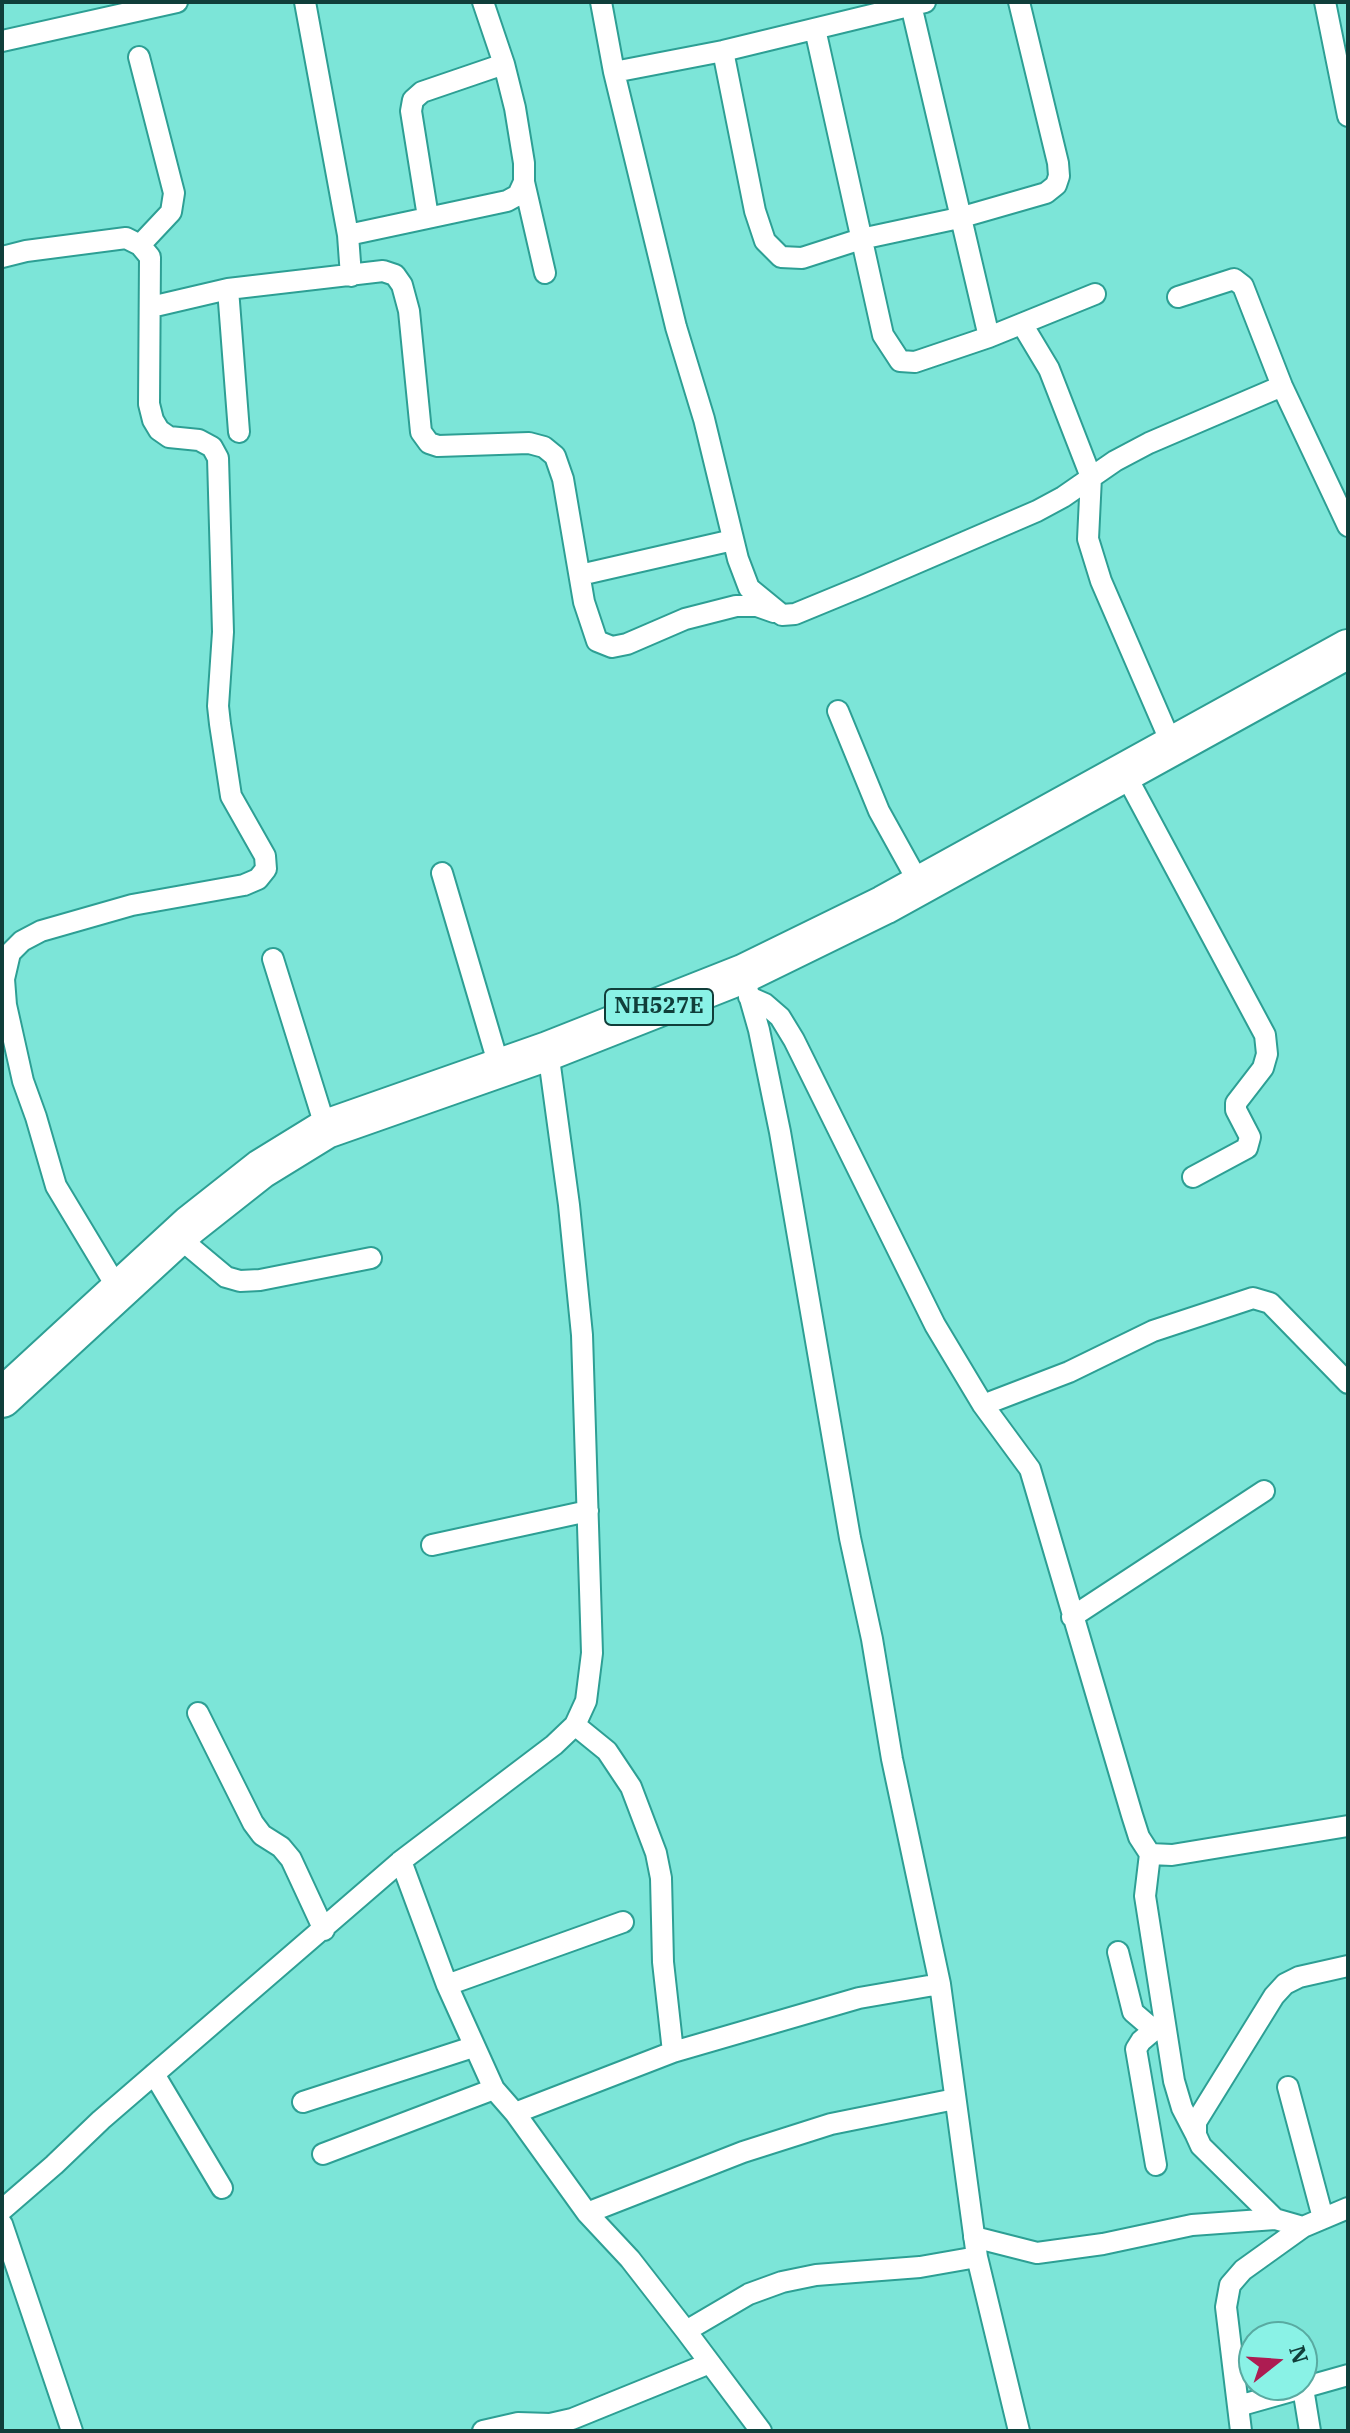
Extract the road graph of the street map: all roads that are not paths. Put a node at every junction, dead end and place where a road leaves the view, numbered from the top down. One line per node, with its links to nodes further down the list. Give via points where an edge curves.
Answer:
1 (177, 2): 9 (street)
2 (305, 2): 18 (street)
3 (483, 2): 12 (street)
4 (601, 2): 13 (street)
5 (1019, 2): 17 (street, via 1059,176 1046,193)
6 (1325, 2): 14 (street)
7 (918, 4): 8 (street); 17 (street)
8 (815, 29): 10 (street); 19 (street)
9 (2, 41)
10 (723, 51): 13 (street); 19 (street, via 765,241 781,257 802,258)
11 (139, 57): 20 (street, via 174,193 171,212)
12 (504, 64): 15 (street); 16 (street, via 422,92 413,100)
13 (614, 72): 34 (street)
14 (1348, 116)
15 (524, 182): 16 (street, via 518,195 507,201); 22 (street)
16 (428, 217): 18 (street)
17 (959, 218): 19 (street); 29 (street)
18 (348, 235): 23 (street)
19 (861, 239): 29 (street, via 883,335 900,361 915,362)
20 (140, 245): 21 (street, via 126,238); 27 (street, via 150,257)
21 (2, 257)
22 (545, 273)
23 (351, 276): 24 (street); 35 (street, via 383,271 402,285 418,417 429,443 529,443 555,456)
24 (228, 289): 27 (street); 31 (street)
25 (1095, 294): 28 (street)
26 (1178, 297): 30 (street, via 1222,281 1234,279 1243,286)
27 (151, 307): 43 (street, via 153,420 169,437 199,440 218,458 220,724 231,796 265,856 266,869 244,885 132,905)
28 (1022, 324): 29 (street); 32 (street, via 1049,369)
29 (989, 337)
30 (1282, 386): 32 (street, via 1149,443); 33 (street)
31 (239, 432)
32 (1091, 477): 36 (street, via 1037,511 850,592); 39 (street, via 1088,539)
33 (1348, 526)
34 (733, 540): 35 (street); 36 (street, via 749,588)
35 (580, 575): 36 (street, via 589,624 597,641 612,647 719,609 757,606)
36 (782, 615)
37 (1348, 649): 39 (highway, NH527E)
38 (838, 711): 42 (street, via 879,811)
39 (1172, 745): 40 (highway, NH527E)
40 (1124, 772): 42 (highway, NH527E); 49 (street, via 1265,1035 1263,1068 1236,1103 1250,1137 1247,1148)
41 (442, 873): 47 (street)
42 (920, 885): 45 (highway, NH527E)
43 (12, 943): 52 (street, via 4,979 6,1005 23,1081 61,1197)
44 (273, 959): 48 (street)
45 (746, 985): 46 (highway, NH527E); 55 (street, via 780,1017 794,1040 935,1325); 69 (street, via 780,1132 850,1538)
46 (548, 1051): 47 (highway, NH527E); 57 (street, via 582,1335)
47 (499, 1066): 48 (highway, NH527E)
48 (326, 1129): 50 (highway, NH527E, via 261,1169)
49 (1193, 1177)
50 (177, 1236): 51 (street, via 226,1277 240,1281); 52 (highway, NH527E)
51 (371, 1258)
52 (118, 1289): 54 (highway, NH527E)
53 (1348, 1383): 55 (street, via 1270,1303 1253,1298 1153,1331 1069,1372)
54 (2, 1398)
55 (983, 1405): 59 (street, via 1030,1469)
56 (1264, 1491): 59 (street)
57 (588, 1511): 58 (street); 61 (street, via 592,1653 586,1701)
58 (432, 1545)
59 (1072, 1617): 63 (street, via 1139,1837)
60 (198, 1713): 66 (street, via 253,1823 291,1859)
61 (575, 1725): 64 (street); 73 (street, via 607,1751 631,1787 656,1853)
62 (1347, 1830): 63 (street)
63 (1150, 1854): 71 (street, via 1145,1896)
64 (401, 1861): 66 (street); 70 (street)
65 (623, 1922): 70 (street)
66 (324, 1930): 74 (street)
67 (1118, 1952): 71 (street, via 1133,2012)
68 (1348, 1966): 80 (street, via 1299,1977 1274,1996 1196,2122)
69 (940, 1984): 73 (street, via 859,1998); 77 (street)
70 (447, 1985): 72 (street)
71 (1160, 2028): 80 (street, via 1182,2108); 82 (street, via 1136,2049)
72 (473, 2047): 76 (street); 78 (street)
73 (673, 2052): 79 (street)
74 (154, 2074): 83 (street); 85 (street)
75 (1288, 2087): 87 (street)
76 (494, 2089): 79 (street); 81 (street)
77 (955, 2099): 86 (street, via 831,2124); 91 (street)
78 (303, 2102)
79 (515, 2113): 86 (street)
80 (1196, 2135): 88 (street, via 1213,2160)
81 (323, 2154)
82 (1156, 2165)
83 (222, 2188)
84 (1348, 2208): 87 (street)
85 (2, 2210)
86 (587, 2213): 92 (street)
87 (1323, 2218): 90 (street)
88 (1275, 2219): 90 (street); 91 (street, via 1192,2225 1037,2253)
89 (2, 2224): 99 (street)
90 (1303, 2227): 98 (street, via 1230,2285 1226,2307)
91 (975, 2247): 92 (street, via 920,2267 782,2282 749,2294); 102 (street)
92 (686, 2331): 93 (street)
93 (710, 2363): 100 (street, via 572,2419); 101 (street)
94 (1348, 2375): 95 (street)
95 (1318, 2384)
96 (1256, 2401): 98 (street)
97 (1305, 2401): 104 (street)
98 (1238, 2406): 103 (street)
99 (72, 2431)
100 (483, 2431)
101 (761, 2431)
102 (1019, 2431)
103 (1241, 2431)
104 (1310, 2431)

